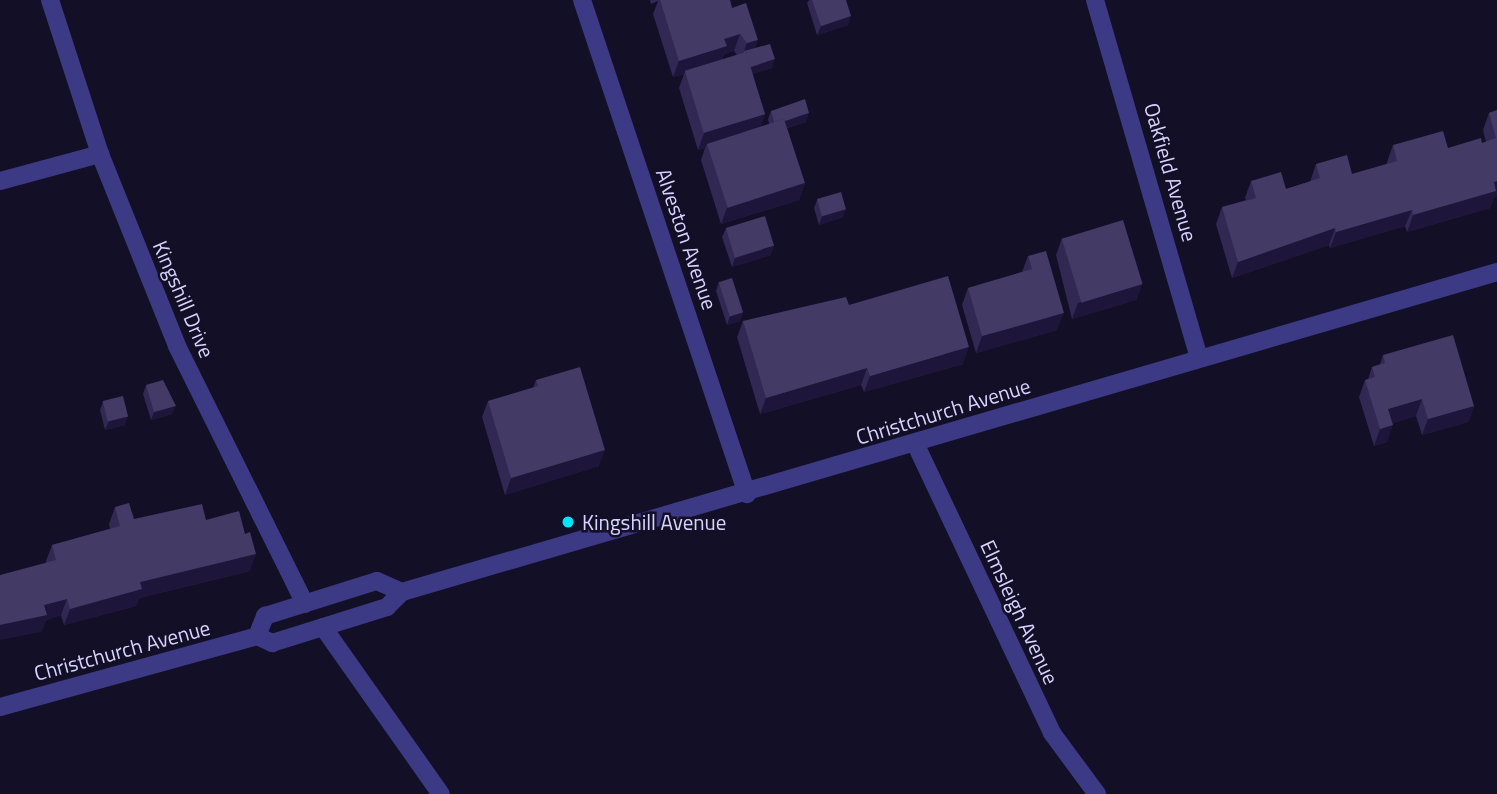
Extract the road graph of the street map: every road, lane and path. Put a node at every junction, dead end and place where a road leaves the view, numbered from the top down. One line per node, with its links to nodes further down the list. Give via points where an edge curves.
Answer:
1 (50, 0): 4 (street, Kingshill Drive)
2 (582, 0): 9 (street, Alveston Avenue)
3 (1095, 0): 7 (street, Oakfield Avenue)
4 (100, 154): 5 (street); 11 (street, Kingshill Drive, via 177,346)
5 (0, 181)
6 (1497, 272): 7 (street, Christchurch Avenue)
7 (1199, 357): 8 (street, Christchurch Avenue)
8 (915, 443): 9 (street, Christchurch Avenue); 16 (street, Elmsleigh Avenue, via 1052,733)
9 (747, 494): 10 (street, Christchurch Avenue)
10 (402, 592): 11 (street, via 377,581); 12 (street, Christchurch Avenue, via 387,607)
11 (305, 604): 13 (street, via 265,616)
12 (323, 626): 13 (street, Christchurch Avenue, via 272,643); 15 (street)
13 (257, 636): 14 (street, Christchurch Avenue)
14 (0, 707)
15 (440, 794)
16 (1097, 794)

